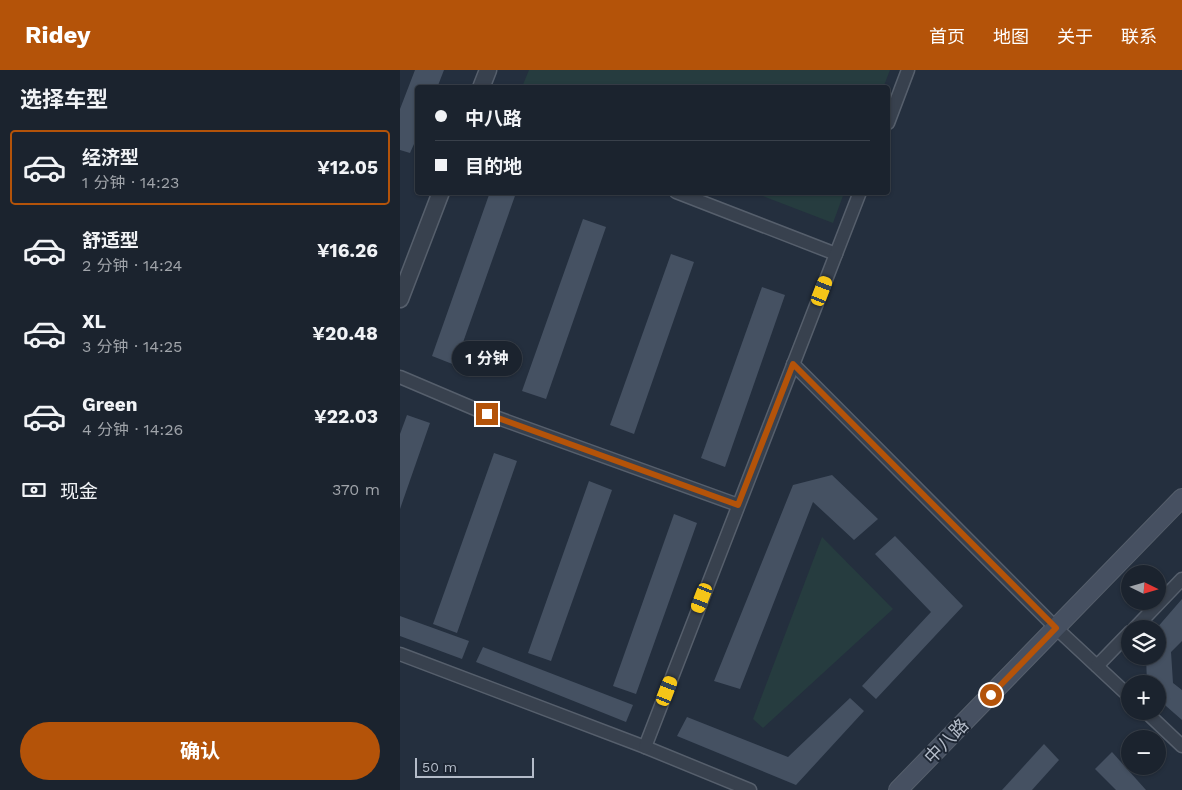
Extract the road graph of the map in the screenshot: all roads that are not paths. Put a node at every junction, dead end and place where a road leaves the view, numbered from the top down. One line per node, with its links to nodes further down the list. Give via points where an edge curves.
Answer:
1 (488, 70): 3 (street)
2 (908, 70): 4 (street)
3 (482, 85)
4 (890, 118)
5 (440, 195): 9 (street)
6 (684, 195): 8 (street)
7 (859, 195): 8 (street)
8 (836, 254): 10 (street)
9 (400, 299)
10 (793, 364): 13 (street); 16 (street)
11 (400, 377): 13 (street, via 487,414)
12 (1182, 498): 16 (main road, 中八路)
13 (738, 505): 23 (street)
14 (1182, 579): 15 (street)
15 (1143, 620)
16 (1056, 628): 19 (street); 25 (main road, 中八路)
17 (1121, 641): 19 (street)
18 (400, 654): 23 (street)
19 (1097, 666): 20 (street)
20 (1121, 689)
21 (1155, 720): 22 (street)
22 (1182, 746)
23 (645, 747): 24 (street)
24 (750, 790)
25 (898, 790)

